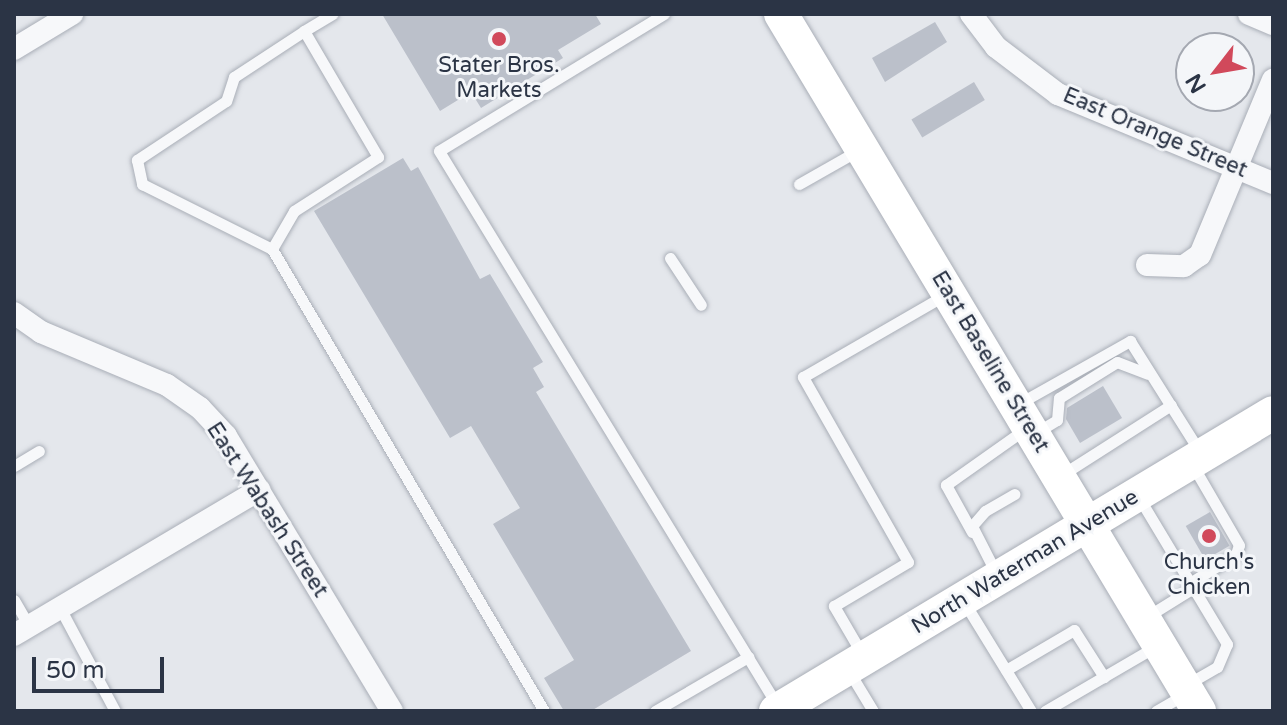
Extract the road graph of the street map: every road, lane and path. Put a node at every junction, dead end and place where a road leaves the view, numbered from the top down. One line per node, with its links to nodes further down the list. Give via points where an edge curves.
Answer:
1 (72, 14): 9 (street)
2 (332, 14): 8 (lane)
3 (664, 14): 41 (lane, via 439,151)
4 (781, 14): 11 (main road, East Baseline Street)
5 (971, 14): 12 (street, East Orange Street, via 996,47 1058,94)
6 (1249, 14): 7 (street)
7 (1273, 24)
8 (304, 31): 15 (lane, via 378,157 294,211); 15 (lane, via 234,77 226,101 137,160 142,184)
9 (14, 49)
10 (1273, 80): 12 (street)
11 (862, 148): 14 (lane); 18 (main road, East Baseline Street)
12 (1239, 168): 13 (street, East Orange Street); 17 (street, via 1200,255 1184,266)
13 (1273, 183)
14 (799, 184)
15 (272, 249): 49 (lane)
16 (670, 258): 19 (lane)
17 (1158, 267)
18 (948, 293): 24 (main road, East Baseline Street); 42 (lane, via 803,377 908,562 834,606)
19 (701, 305)
20 (14, 313): 29 (street, East Wabash Street, via 41,332 155,378 200,408 226,436)
21 (1157, 382): 22 (lane); 24 (lane, via 1141,368 1117,362 1059,398 1057,420); 24 (lane, via 1130,341)
22 (1171, 405): 26 (lane); 28 (lane)
23 (1273, 413): 26 (main road, North Waterman Avenue)
24 (1026, 422): 28 (main road, East Baseline Street); 33 (lane, via 946,485)
25 (39, 451): 27 (lane)
26 (1196, 459): 31 (main road, North Waterman Avenue); 35 (lane, via 1239,545 1236,554)
27 (14, 466)
28 (1059, 477): 32 (main road, East Baseline Street)
29 (259, 490): 38 (street); 48 (street, East Wabash Street)
30 (1015, 494): 33 (lane, via 975,519)
31 (1138, 496): 32 (main road, North Waterman Avenue); 35 (lane)
32 (1088, 525): 34 (main road, North Waterman Avenue); 40 (main road, East Baseline Street)
33 (972, 532): 34 (lane)
34 (998, 577): 36 (main road, North Waterman Avenue)
35 (1192, 585): 40 (lane); 45 (lane, via 1227,644 1217,667)
36 (962, 598): 42 (main road, North Waterman Avenue); 43 (lane)
37 (14, 600): 39 (lane)
38 (60, 608): 39 (street); 47 (lane)
39 (22, 631)
40 (1152, 632): 44 (lane); 45 (main road, East Baseline Street)
41 (748, 657): 46 (lane); 50 (lane)
42 (856, 664): 46 (main road, North Waterman Avenue); 51 (lane)
43 (1006, 670): 44 (lane, via 1074,630); 52 (lane)
44 (1104, 677): 53 (lane)
45 (1191, 696): 54 (lane)
46 (778, 710)
47 (115, 711)
48 (392, 711)
49 (544, 711)
50 (655, 711)
51 (873, 711)
52 (1031, 711)
53 (1045, 711)
54 (1156, 711)

